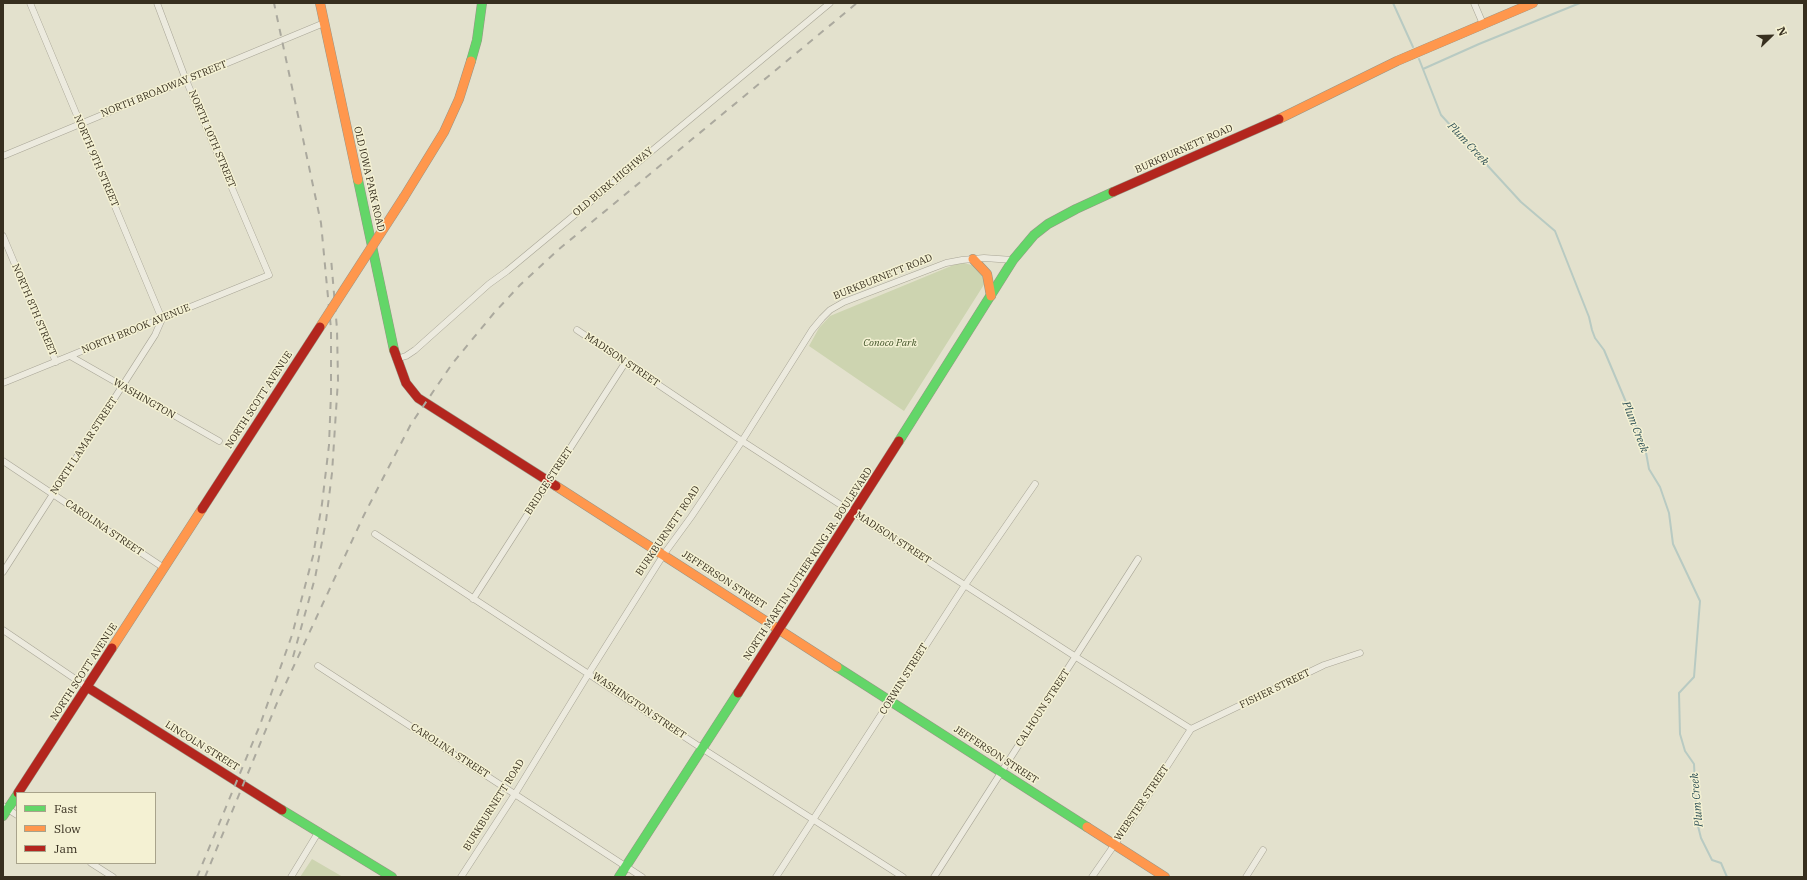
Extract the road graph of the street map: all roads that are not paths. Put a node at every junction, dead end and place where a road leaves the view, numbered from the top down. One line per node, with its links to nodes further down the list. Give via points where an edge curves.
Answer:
1 (30, 3): 11 (street, NORTH 9TH STREET)
2 (157, 3): 10 (street, NORTH 10TH STREET)
3 (320, 3): 8 (main road, OLD IOWA PARK ROAD)
4 (482, 3): 36 (main road, NORTH SCOTT AVENUE, bridge, via 477,40 459,99 444,132)
5 (830, 3): 21 (street, OLD BURK HIGHWAY, via 489,284 415,350)
6 (1474, 3): 9 (street)
7 (1533, 3): 9 (main road, BURKBURNETT ROAD)
8 (324, 23): 10 (street, NORTH BROADWAY STREET); 21 (main road, OLD IOWA PARK ROAD)
9 (1483, 24): 15 (main road, BURKBURNETT ROAD, via 1397,61 1304,108 1067,213 1040,229)
10 (186, 80): 11 (street, NORTH BROADWAY STREET); 16 (street, NORTH 10TH STREET)
11 (80, 123): 12 (street, NORTH BROADWAY STREET); 18 (street, NORTH 9TH STREET)
12 (3, 156)
13 (3, 236): 22 (street, NORTH 8TH STREET)
14 (973, 259): 15 (street, BURKBURNETT ROAD); 17 (main road, via 987,274); 27 (street, BURKBURNETT ROAD, via 946,263 844,302 830,310 812,330)
15 (1013, 260): 17 (main road, NORTH MARTIN LUTHER KING JR. BOULEVARD)
16 (269, 275): 18 (street, NORTH BROOK AVENUE)
17 (990, 296): 32 (main road, NORTH MARTIN LUTHER KING JR. BOULEVARD)
18 (162, 319): 20 (street, NORTH BROOK AVENUE); 25 (street, NORTH LAMAR STREET, via 155,335)
19 (577, 330): 23 (street, MADISON STREET)
20 (70, 356): 22 (street, NORTH BROOK AVENUE); 25 (street, WASHINGTON)
21 (396, 359): 29 (main road, JEFFERSON STREET, via 406,384 418,398)
22 (56, 362): 24 (street, NORTH BROOK AVENUE)
23 (625, 363): 27 (street, MADISON STREET); 29 (street, BRIDGE STREET)
24 (3, 383)
25 (122, 386): 26 (street, WASHINGTON); 31 (street, NORTH LAMAR STREET)
26 (219, 441)
27 (742, 441): 32 (street, MADISON STREET); 34 (street, BURKBURNETT ROAD)
28 (3, 461): 31 (street, CAROLINA STREET)
29 (549, 481): 34 (main road, JEFFERSON STREET); 39 (street, BRIDGE STREET)
30 (1035, 484): 38 (street, CORWIN STREET)
31 (52, 494): 36 (street, CAROLINA STREET); 37 (street, NORTH LAMAR STREET)
32 (854, 513): 38 (street, MADISON STREET); 40 (main road, NORTH MARTIN LUTHER KING JR. BOULEVARD)
33 (375, 534): 39 (street, WASHINGTON STREET)
34 (664, 554): 40 (main road, JEFFERSON STREET); 45 (street, BURKBURNETT ROAD)
35 (1138, 560): 43 (street, CALHOUN STREET)
36 (164, 568): 46 (main road, NORTH SCOTT AVENUE)
37 (3, 572)
38 (965, 585): 43 (street, MADISON STREET); 47 (street, CORWIN STREET)
39 (474, 599): 45 (street, WASHINGTON STREET)
40 (780, 629): 47 (main road, JEFFERSON STREET); 49 (main road, NORTH MARTIN LUTHER KING JR. BOULEVARD)
41 (3, 630): 46 (street, LINCOLN STREET)
42 (1360, 652): 48 (street, FISHER STREET, via 1324,665)
43 (1076, 657): 48 (street, MADISON STREET); 50 (street, CALHOUN STREET)
44 (318, 666): 52 (street, CAROLINA STREET)
45 (588, 673): 49 (street, WASHINGTON STREET); 52 (street, BURKBURNETT ROAD)
46 (87, 687): 51 (main road, NORTH SCOTT AVENUE); 57 (main road, LINCOLN STREET)
47 (891, 700): 50 (main road, JEFFERSON STREET); 56 (street, CORWIN STREET)
48 (1191, 729): 58 (street, WEBSTER STREET)
49 (703, 749): 56 (street, WASHINGTON STREET); 61 (main road, NORTH MARTIN LUTHER KING JR. BOULEVARD)
50 (1002, 772): 58 (main road, JEFFERSON STREET); 70 (street, CALHOUN STREET)
51 (19, 792)
52 (515, 794): 61 (street, CAROLINA STREET); 65 (street, BURKBURNETT ROAD)
53 (16, 797): 54 (main road, NORTH SCOTT AVENUE)
54 (5, 811): 55 (street)
55 (16, 815)
56 (813, 819): 68 (street, CORWIN STREET); 69 (street, WASHINGTON STREET)
57 (319, 831): 63 (street); 64 (main road, LINCOLN STREET)
58 (1115, 844): 71 (street, WEBSTER STREET); 72 (main road, JEFFERSON STREET)
59 (1263, 850): 73 (street)
60 (93, 864): 62 (street)
61 (626, 867): 66 (main road, NORTH MARTIN LUTHER KING JR. BOULEVARD); 67 (street, CAROLINA STREET)
62 (113, 877)
63 (291, 877)
64 (392, 877)
65 (461, 877)
66 (619, 877)
67 (642, 877)
68 (776, 877)
69 (904, 877)
70 (934, 877)
71 (1092, 877)
72 (1165, 877)
73 (1246, 877)

